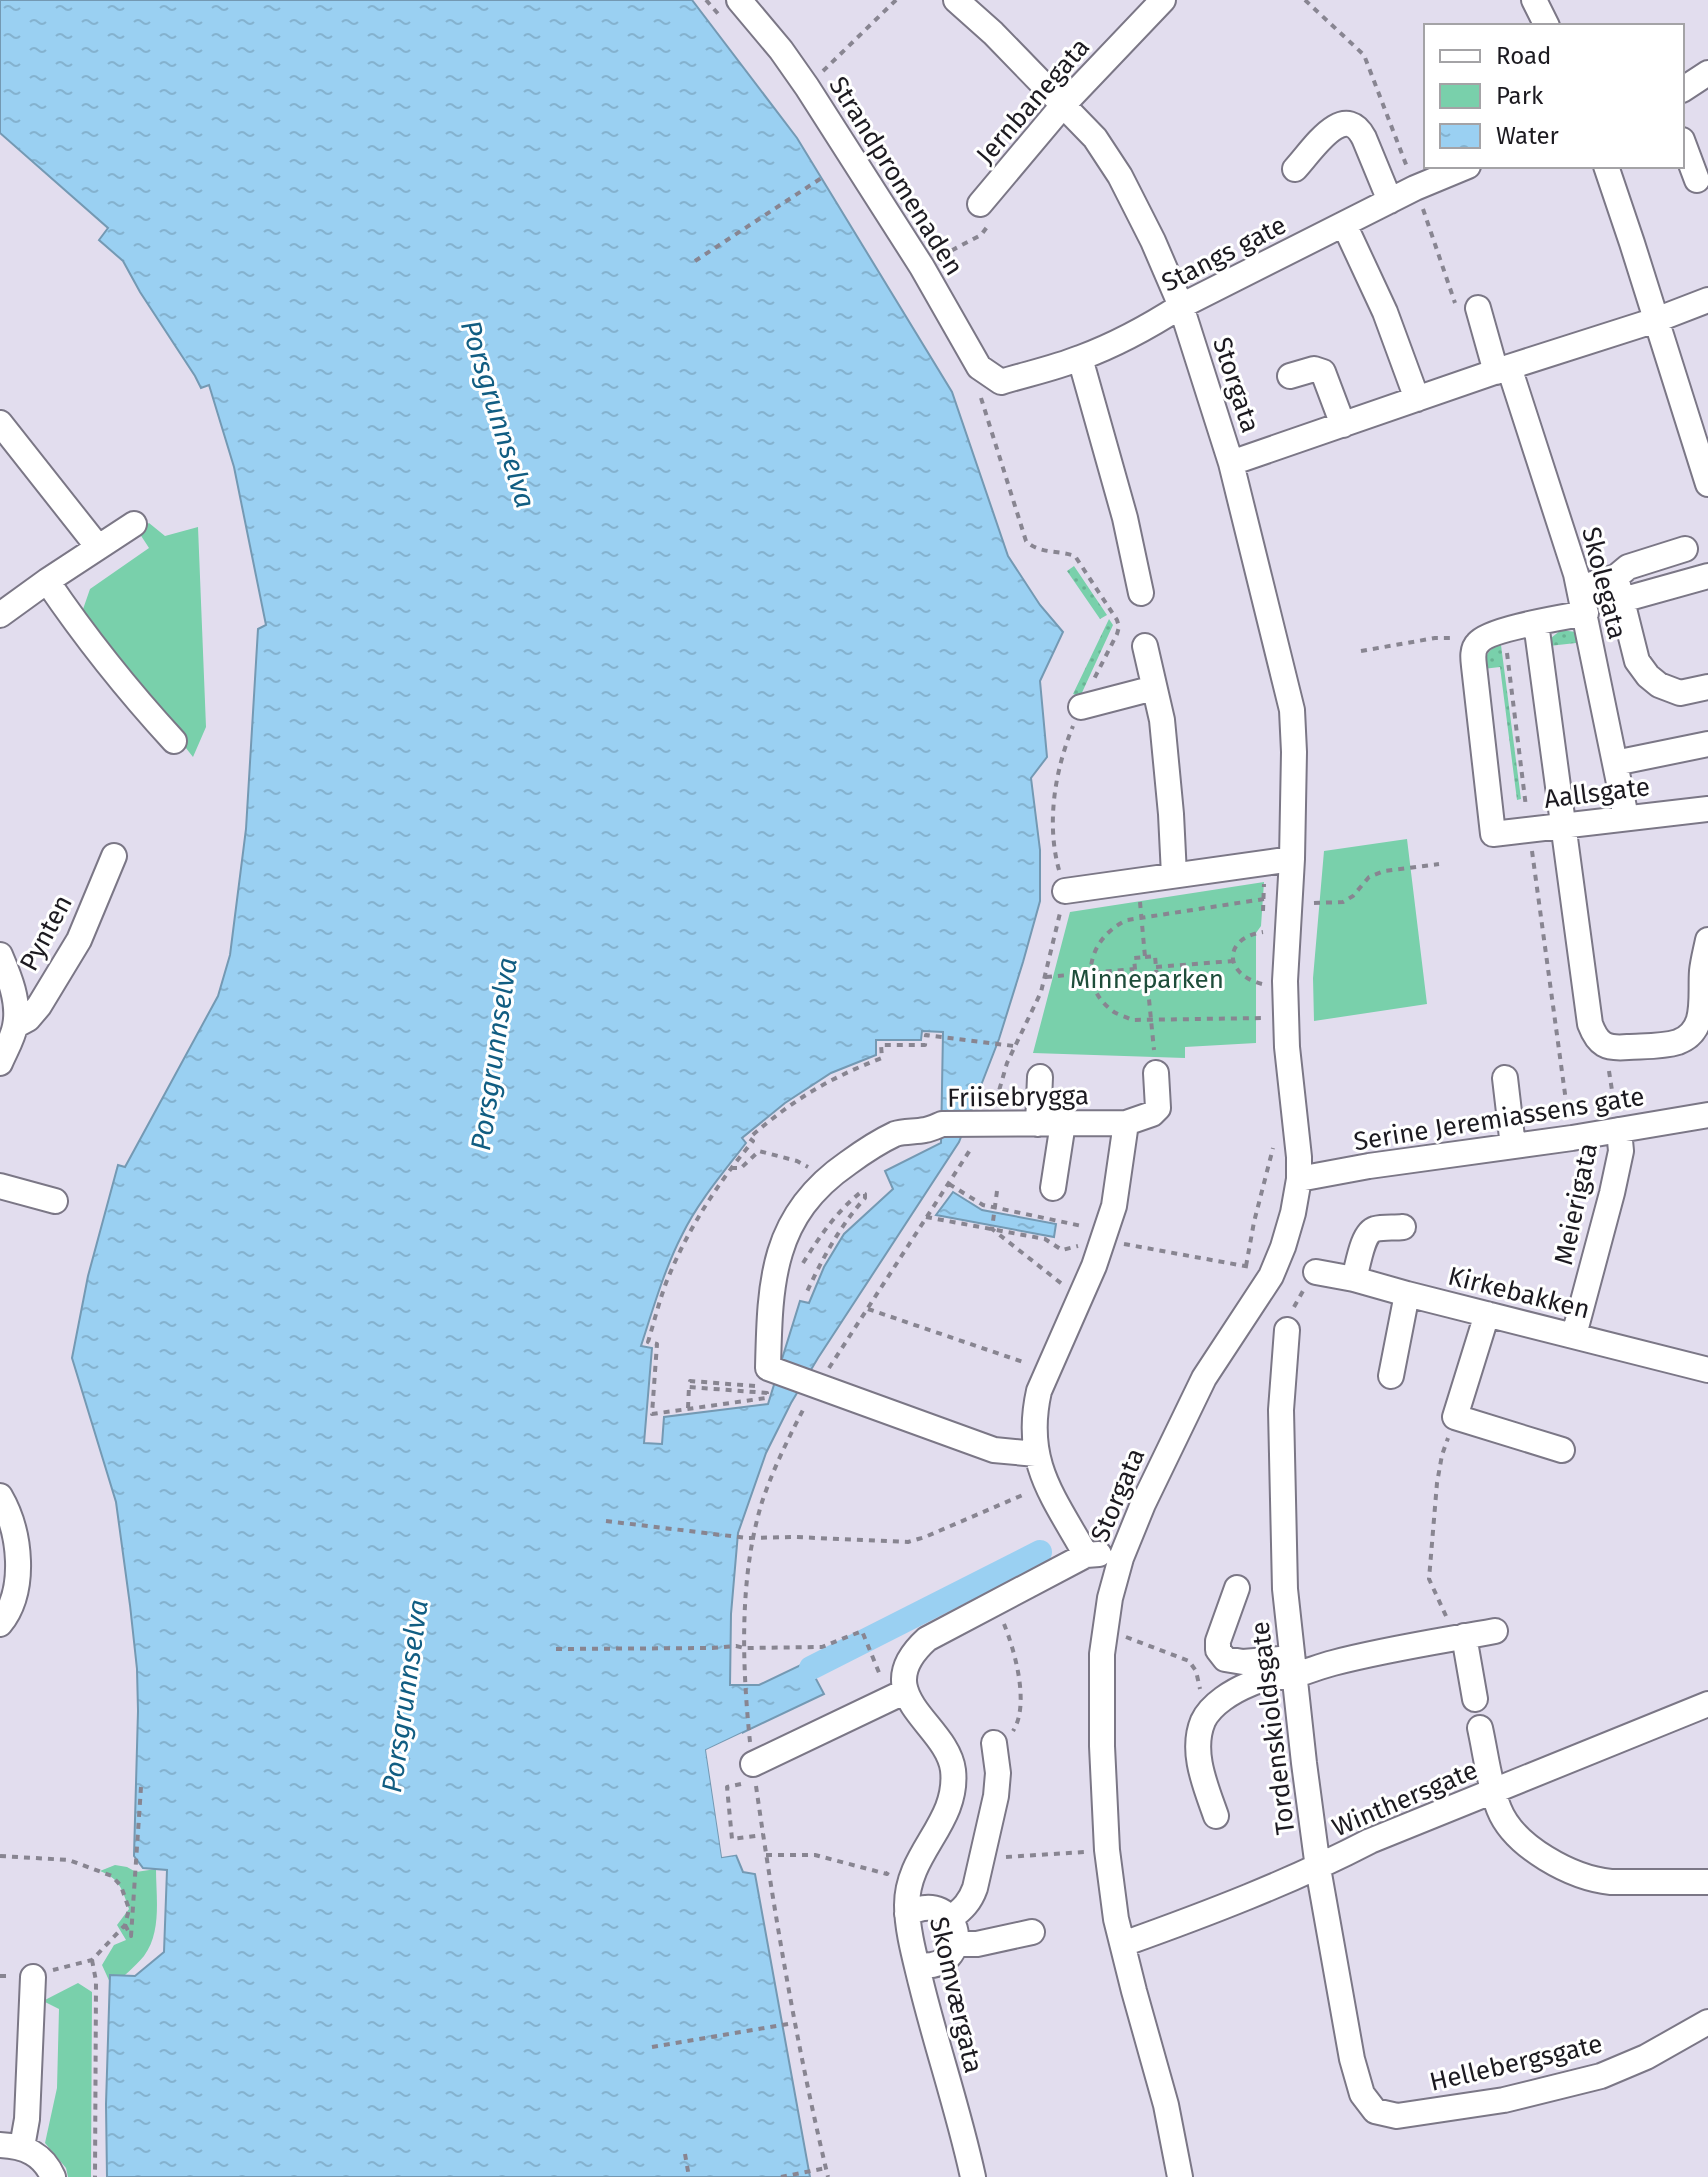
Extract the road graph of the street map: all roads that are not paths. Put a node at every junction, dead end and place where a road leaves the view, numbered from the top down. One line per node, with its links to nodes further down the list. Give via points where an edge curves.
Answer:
1 (739, 0): 24 (street, Strandpromenaden, via 807,87 979,367)
2 (956, 0): 8 (street, Storgata)
3 (1534, 0): 5 (street)
4 (1153, 3): 8 (street, Jernbanegata)
5 (1546, 24)
6 (1708, 73): 7 (street)
7 (1684, 89)
8 (1064, 104): 15 (street, Jernbanegata); 18 (street, Storgata, via 1120,176)
9 (1684, 145): 13 (street)
10 (1463, 168): 14 (street, Stangs gate)
11 (1607, 168): 20 (street)
12 (1295, 169): 14 (street, via 1330,130 1352,124 1364,138)
13 (1697, 180)
14 (1390, 201): 16 (street, Stangs gate)
15 (980, 204)
16 (1344, 224): 18 (street, Stangs gate); 25 (street)
17 (1708, 300): 20 (street)
18 (1181, 306): 21 (street, Stangs gate); 28 (street, Storgata)
19 (1467, 306): 22 (street, Skolegata)
20 (1656, 320): 22 (street); 29 (street)
21 (1080, 358): 24 (street, Stangs gate); 37 (street)
22 (1503, 369): 25 (street); 35 (street, Skolegata)
23 (1290, 376): 27 (street, via 1314,369 1323,372)
24 (1001, 382)
25 (1417, 399): 27 (street)
26 (0, 423): 31 (street)
27 (1343, 425): 28 (street)
28 (1231, 463): 52 (street, Storgata, via 1292,710)
29 (1708, 484)
30 (134, 524): 31 (street)
31 (98, 547): 34 (street)
32 (1685, 549): 36 (street, via 1628,567)
33 (1708, 576): 36 (street)
34 (47, 581): 39 (street); 45 (street)
35 (1579, 588): 36 (street); 38 (street, Skolegata)
36 (1619, 588): 42 (street, via 1637,661 1648,676 1680,693)
37 (1141, 593)
38 (1586, 613): 40 (street); 47 (street, Skolegata)
39 (0, 615)
40 (1536, 623): 50 (street); 50 (street, Aallsgate, via 1485,636 1473,655 1493,834)
41 (1145, 646): 43 (street)
42 (1708, 687)
43 (1154, 688): 44 (street); 53 (street, via 1162,720)
44 (1081, 707)
45 (174, 741)
46 (1708, 744): 47 (street)
47 (1615, 763): 49 (street, Skolegata)
48 (1708, 809): 49 (street, Aallsgate)
49 (1626, 817): 50 (street, Aallsgate)
50 (1563, 825): 55 (street, via 1595,1037 1611,1049 1678,1042 1697,1028)
51 (114, 856): 57 (street, Pynten, via 79,940 39,1006)
52 (1292, 859): 53 (street); 68 (street, Storgata, via 1285,1017)
53 (1174, 875): 54 (street)
54 (1065, 891)
55 (1708, 940)
56 (0, 955): 57 (street, via 15,999)
57 (15, 1026): 58 (street)
58 (0, 1063)
59 (1156, 1073): 64 (street, via 1158,1108)
60 (1040, 1077): 65 (street)
61 (1505, 1078): 67 (street)
62 (1708, 1115): 66 (street, Serine Jeremiassens gate)
63 (1063, 1123): 64 (street, Friisebrygga); 65 (street, Friisebrygga); 70 (street)
64 (1126, 1123): 82 (street, Friisebrygga, via 1114,1206 1098,1240 1094,1266 1039,1391)
65 (1038, 1124): 82 (street, Friisebrygga, via 899,1133 877,1143 798,1211 778,1254 768,1368 994,1450)
66 (1619, 1130): 67 (street, Serine Jeremiassens gate); 78 (street, Meierigata, via 1621,1151 1612,1193)
67 (1513, 1146): 68 (street, Serine Jeremiassens gate)
68 (1299, 1179): 85 (street, Storgata, via 1271,1276 1204,1378)
69 (0, 1186): 71 (street)
70 (1053, 1188)
71 (55, 1201)
72 (1403, 1227): 74 (street, via 1370,1231)
73 (1316, 1272): 74 (street, Kirkebakken)
74 (1354, 1279): 75 (street, Kirkebakken)
75 (1407, 1294): 76 (street, Kirkebakken); 80 (street)
76 (1487, 1314): 78 (street, Kirkebakken); 81 (street, via 1455,1417)
77 (1287, 1330): 90 (street, Tordenskioldsgate, via 1281,1425 1285,1589)
78 (1574, 1335): 79 (street, Kirkebakken)
79 (1708, 1370)
80 (1391, 1376)
81 (1562, 1450)
82 (1036, 1454): 84 (street, Friisebrygga, via 1046,1486)
83 (0, 1496): 87 (street, via 12,1525 17,1584)
84 (1086, 1555): 85 (street); 91 (street, via 927,1639 909,1662)
85 (1121, 1558): 105 (street, Storgata, via 1104,1631 1102,1746 1107,1850)
86 (1237, 1588): 90 (street, via 1218,1650 1225,1659)
87 (0, 1624)
88 (1495, 1631): 89 (street)
89 (1461, 1637): 90 (street); 92 (street)
90 (1293, 1667): 98 (street, via 1226,1697 1204,1720 1199,1734 1201,1769); 99 (street, Tordenskioldsgate)
91 (906, 1691): 96 (street); 101 (street, Skomværgata, via 945,1750 953,1782 943,1821 909,1882)
92 (1475, 1699)
93 (1708, 1704): 97 (street, Winthersgate)
94 (1480, 1728): 97 (street)
95 (994, 1743): 102 (street, via 996,1796 975,1888 964,1909)
96 (753, 1763)
97 (1494, 1791): 99 (street, Winthersgate); 100 (street, via 1517,1835 1580,1875 1611,1882)
98 (1216, 1816)
99 (1318, 1868): 105 (street, Winthersgate); 109 (street, Tordenskioldsgate, via 1352,2059 1362,2094)
100 (1708, 1882)
101 (907, 1914): 102 (street, via 931,1907); 106 (street, Skomværgata)
102 (951, 1918): 104 (street)
103 (1032, 1932): 104 (street)
104 (956, 1944): 106 (street, via 939,1964)
105 (1123, 1944): 113 (street, Storgata)
106 (917, 1965): 112 (street, Skomværgata)
107 (33, 1977): 110 (street, via 27,2119)
108 (1708, 2022): 109 (street, Hellebergsgate, via 1601,2076 1430,2113 1397,2116)
109 (1375, 2111)
110 (11, 2146): 111 (street, via 40,2157)
111 (53, 2177)
112 (973, 2177)
113 (1180, 2177)

